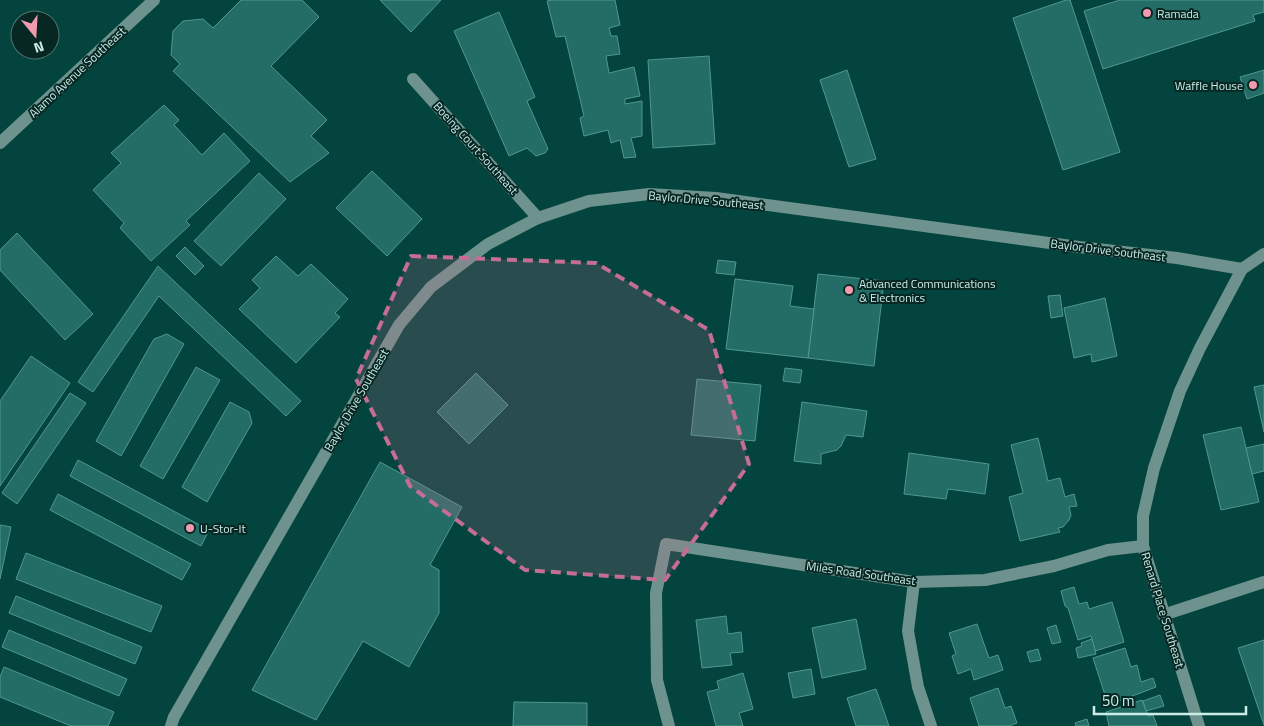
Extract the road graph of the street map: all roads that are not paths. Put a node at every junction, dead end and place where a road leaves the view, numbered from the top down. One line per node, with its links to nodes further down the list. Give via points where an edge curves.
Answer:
1 (154, 0): 3 (street, Alamo Avenue Southeast)
2 (413, 79): 4 (street, Boeing Court Southeast)
3 (0, 143)
4 (538, 218): 6 (street, Baylor Drive Southeast, via 589,201 620,196 649,194 716,198); 11 (street, Baylor Drive Southeast, via 488,244 431,287 399,325)
5 (1264, 254): 6 (street, Renard Place Southeast)
6 (1242, 269): 7 (street, Renard Place Southeast, via 1180,392 1154,468 1143,516)
7 (1143, 546): 8 (street, Miles Road Southeast, via 1108,550 1054,566 985,580); 10 (street, Renard Place Southeast)
8 (914, 582): 12 (street, Miles Road Southeast, via 666,544 656,593 657,680); 13 (street, via 908,631 918,687)
9 (1264, 582): 10 (street)
10 (1163, 615): 14 (street, Renard Place Southeast)
11 (171, 726)
12 (669, 726)
13 (931, 726)
14 (1199, 726)

